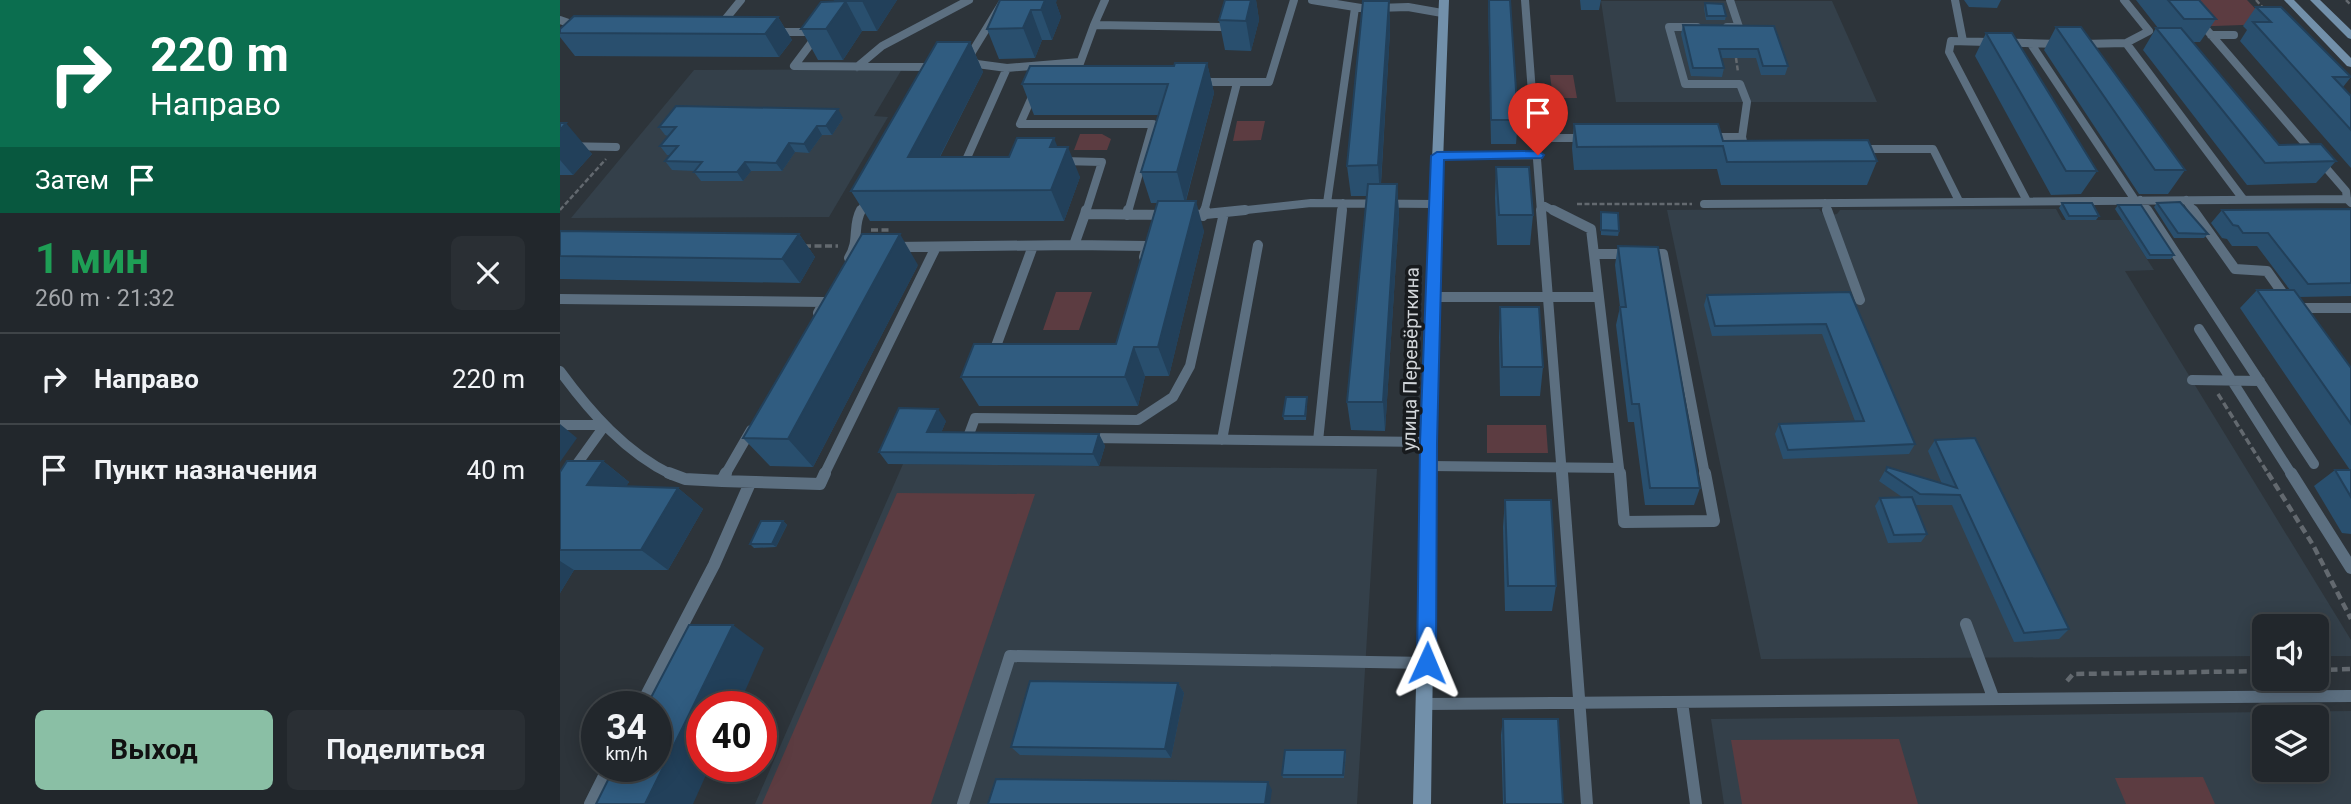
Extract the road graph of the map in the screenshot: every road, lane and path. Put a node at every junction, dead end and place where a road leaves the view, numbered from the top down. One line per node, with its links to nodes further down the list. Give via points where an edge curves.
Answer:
1 (741, 0): 28 (lane)
2 (970, 0): 44 (lane, via 889,40)
3 (1004, 0): 40 (lane)
4 (1105, 0): 24 (lane)
5 (1294, 0): 50 (lane, via 1269,82)
6 (1312, 0): 16 (lane)
7 (1525, 0): 52 (lane)
8 (1731, 0): 51 (lane, via 1739,27 1669,27 1685,84 1741,84 1747,102)
9 (1955, 0): 37 (lane)
10 (2124, 0): 38 (lane, via 2150,31)
11 (2181, 0): 33 (lane)
12 (2256, 0): 21 (path)
13 (2289, 0): 43 (street)
14 (2315, 0): 35 (street)
15 (2346, 0): 18 (path)
16 (1331, 2): 20 (lane)
17 (1411, 4): 19 (lane); 20 (lane)
18 (2351, 5)
19 (1443, 6): 60 (street, улица Перевёрткина)
20 (1355, 8): 70 (lane)
21 (2271, 16)
22 (560, 20): 25 (lane)
23 (828, 21): 32 (lane)
24 (1094, 25): 29 (lane); 42 (lane)
25 (580, 27): 26 (lane); 36 (lane)
26 (593, 27)
27 (705, 27): 28 (lane)
28 (719, 27): 30 (lane, via 716,32)
29 (1222, 27)
30 (729, 32)
31 (768, 32): 32 (lane)
32 (820, 32): 44 (lane, via 794,66)
33 (2211, 35): 34 (lane); 69 (lane, via 2346,191)
34 (2234, 35)
35 (2351, 36)
36 (570, 37)
37 (1963, 41): 39 (lane); 68 (lane, via 1951,41 1949,52)
38 (2126, 43): 39 (lane); 66 (lane)
39 (2031, 44): 64 (lane)
40 (968, 57): 41 (lane); 45 (lane, via 976,64)
41 (957, 62)
42 (1080, 62): 45 (lane); 46 (lane)
43 (2351, 64)
44 (857, 66): 47 (lane, via 942,67)
45 (1007, 68): 62 (lane, via 959,176)
46 (1077, 72)
47 (932, 78)
48 (1038, 82): 79 (lane, via 1020,124 1153,124)
49 (1182, 82): 50 (lane)
50 (1237, 83): 80 (lane)
51 (1742, 137): 54 (lane); 58 (lane, via 1745,150)
52 (1537, 138): 53 (lane); 59 (lane)
53 (1591, 138)
54 (1701, 138)
55 (560, 146): 56 (lane)
56 (616, 147): 76 (path)
57 (1852, 149): 67 (lane, via 1933,149)
58 (1758, 150)
59 (1538, 155): 60 (lane); 74 (lane)
60 (1437, 156): 73 (street, улица Перевёрткина)
61 (1052, 160): 78 (lane, via 1102,162)
62 (971, 176)
63 (870, 193): 85 (lane, via 858,215)
64 (2138, 200): 65 (lane); 68 (lane); 109 (lane)
65 (2186, 200): 66 (lane); 99 (lane, via 2235,269 2267,271)
66 (2243, 200): 69 (lane)
67 (1959, 201): 68 (lane); 72 (lane)
68 (2027, 201)
69 (2349, 201)
70 (1327, 203): 71 (lane); 77 (lane)
71 (1343, 203): 73 (lane); 116 (lane)
72 (1825, 203): 75 (lane); 97 (lane)
73 (1435, 204): 93 (street, улица Перевёрткина)
74 (1541, 204): 75 (path); 89 (lane, via 1591,229); 94 (lane)
75 (1704, 204)
76 (560, 211)
77 (1224, 213): 80 (lane); 113 (lane, via 1190,366 1173,397 1138,420 975,418 968,437)
78 (1085, 214): 79 (lane); 81 (lane)
79 (1127, 215): 80 (lane)
80 (1203, 216)
81 (1074, 245): 84 (lane); 91 (lane, via 1147,246)
82 (1258, 245): 115 (lane)
83 (802, 246): 85 (path)
84 (1033, 246): 88 (lane); 104 (lane, via 992,358)
85 (856, 247): 86 (lane); 90 (lane)
86 (869, 247)
87 (882, 247): 88 (lane)
88 (936, 247): 123 (lane, via 820,484)
89 (1594, 254): 95 (lane); 121 (lane, via 1663,254 1714,520 1625,522)
90 (843, 269)
91 (1140, 271)
92 (830, 291): 98 (lane)
93 (1432, 297): 94 (lane); 117 (street, улица Перевёрткина)
94 (1548, 297): 95 (lane); 120 (lane)
95 (1599, 297): 121 (lane)
96 (560, 299): 98 (lane)
97 (1860, 300)
98 (824, 303): 102 (lane)
99 (2294, 308): 100 (lane); 101 (lane)
100 (2351, 308)
101 (2301, 318)
102 (810, 326)
103 (2199, 329): 108 (lane)
104 (1005, 358)
105 (560, 372): 112 (lane)
106 (2192, 380): 107 (lane)
107 (2209, 380): 108 (lane); 126 (path, via 2313,545)
108 (2232, 381): 109 (lane); 125 (lane)
109 (2260, 381): 118 (lane)
110 (756, 421): 122 (lane)
111 (560, 425): 112 (lane)
112 (605, 425): 122 (lane, via 675,477); 124 (lane)
113 (995, 437)
114 (1075, 438): 115 (lane)
115 (1222, 440): 116 (lane)
116 (1318, 441): 117 (lane)
117 (1429, 443): 119 (street, улица Перевёрткина)
118 (2314, 464)
119 (1429, 466): 120 (lane); 128 (street, улица Перевёрткина)
120 (1561, 467): 121 (lane); 136 (lane)
121 (1619, 468)
122 (722, 481): 123 (lane)
123 (750, 483): 132 (lane, via 714,565)
124 (560, 488)
125 (2351, 568)
126 (2351, 619)
127 (1966, 624): 134 (lane)
128 (1427, 663): 138 (street, улица Перевёрткина); 141 (lane, via 1010,656)
129 (2351, 669): 130 (path)
130 (2329, 670)
131 (2252, 671): 135 (path, via 2073,674)
132 (648, 691)
133 (2351, 696): 135 (lane)
134 (1993, 697): 135 (lane); 137 (lane)
135 (2054, 698)
136 (1579, 701): 137 (lane); 138 (lane); 143 (lane)
137 (1682, 702): 144 (lane)
138 (1425, 704): 142 (street, улица Перевёрткина)
139 (601, 782): 140 (lane)
140 (590, 804)
141 (964, 804)
142 (1422, 804)
143 (1587, 804)
144 (1696, 804)

